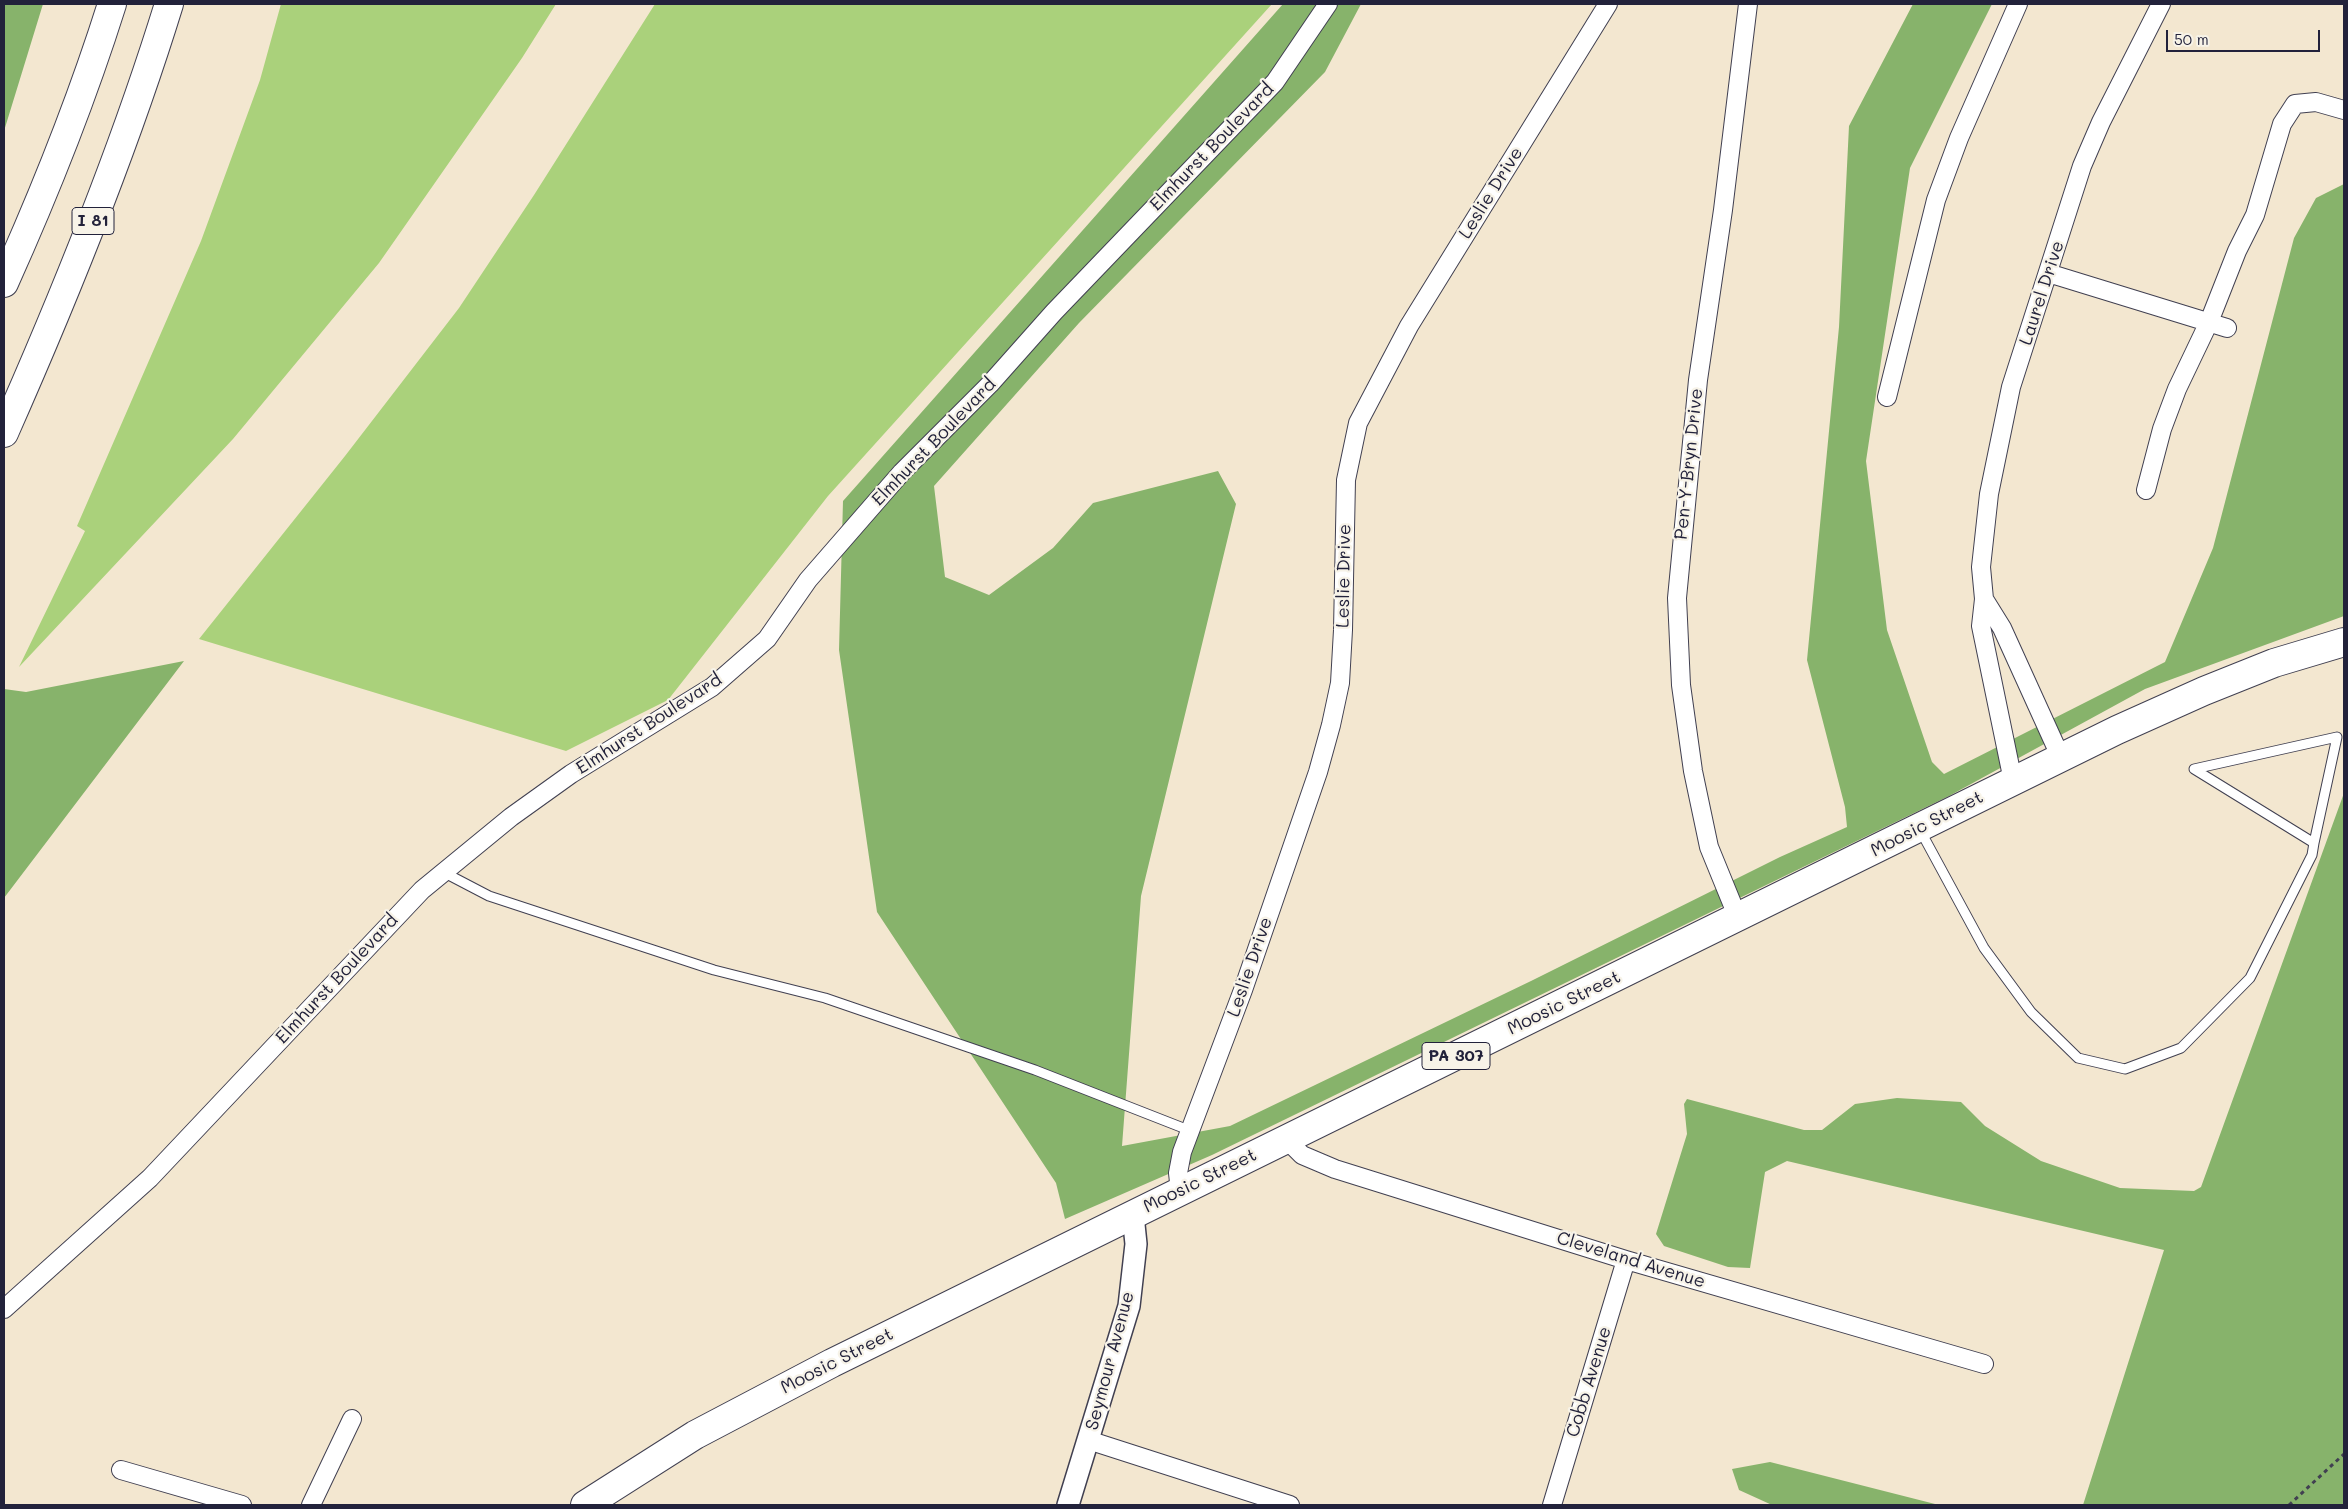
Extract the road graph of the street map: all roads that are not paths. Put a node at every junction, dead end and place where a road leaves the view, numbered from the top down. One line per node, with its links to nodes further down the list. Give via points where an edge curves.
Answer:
1 (112, 4): 10 (main road, via 84,90)
2 (169, 4): 14 (main road, I 81, via 127,130 73,272)
3 (1328, 4): 22 (street, Elmhurst Boulevard, via 1275,82 1068,297 990,384 902,472 808,580 767,639 712,687 571,774)
4 (1608, 4): 24 (street, Leslie Drive, via 1409,326 1358,423 1346,480 1340,683 1331,724 1318,772)
5 (1748, 4): 23 (street, Pen-Y-Bryn Drive, via 1699,371 1677,598 1682,685 1693,771 1709,847)
6 (2018, 4): 13 (street, via 1959,138 1936,200)
7 (2161, 4): 9 (street, Laurel Drive, via 2082,166)
8 (2344, 110): 11 (street, via 2316,102 2295,104 2282,124 2256,215 2237,251)
9 (2048, 273): 11 (street); 16 (street, Laurel Drive, via 2011,387 1988,494 1981,567)
10 (4, 283)
11 (2209, 322): 12 (street); 15 (street, via 2177,389 2162,429)
12 (2227, 328)
13 (1887, 397)
14 (4, 433)
15 (2146, 490)
16 (1984, 599): 18 (street, via 2002,628); 19 (street, via 1981,626)
17 (2344, 642): 18 (main road, Moosic Street / PA 307, via 2204,691)
18 (2062, 758): 19 (main road, Moosic Street / PA 307)
19 (2013, 782): 20 (main road, Moosic Street / PA 307)
20 (1919, 828): 21 (lane, via 1984,948 2031,1012 2078,1058 2126,1069 2181,1048 2250,978 2312,855); 23 (main road, Moosic Street / PA 307)
21 (2314, 843): 21 (lane, via 2336,737 2194,769 2266,813)
22 (443, 872): 24 (lane, via 489,896 714,970 824,998 1035,1070); 29 (street, Elmhurst Boulevard, via 378,934 150,1178)
23 (1738, 918): 25 (main road, Moosic Street / PA 307)
24 (1191, 1131): 26 (street, Leslie Drive, via 1178,1173)
25 (1286, 1139): 26 (main road, Moosic Street / PA 307); 28 (street, Cleveland Avenue, via 1302,1155 1335,1169)
26 (1180, 1192): 27 (main road, Moosic Street / PA 307)
27 (1133, 1215): 32 (street, Seymour Avenue, via 1136,1244 1129,1306); 36 (main road, Moosic Street / PA 307, via 766,1397 695,1435)
28 (1626, 1260): 30 (street, Cleveland Avenue); 39 (street, Cobb Avenue)
29 (4, 1309)
30 (1984, 1364)
31 (352, 1419): 35 (street)
32 (1088, 1440): 37 (street, Seymour Avenue); 38 (street)
33 (121, 1470): 34 (street)
34 (242, 1505)
35 (311, 1505)
36 (586, 1505)
37 (1068, 1505)
38 (1290, 1505)
39 (1552, 1505)

